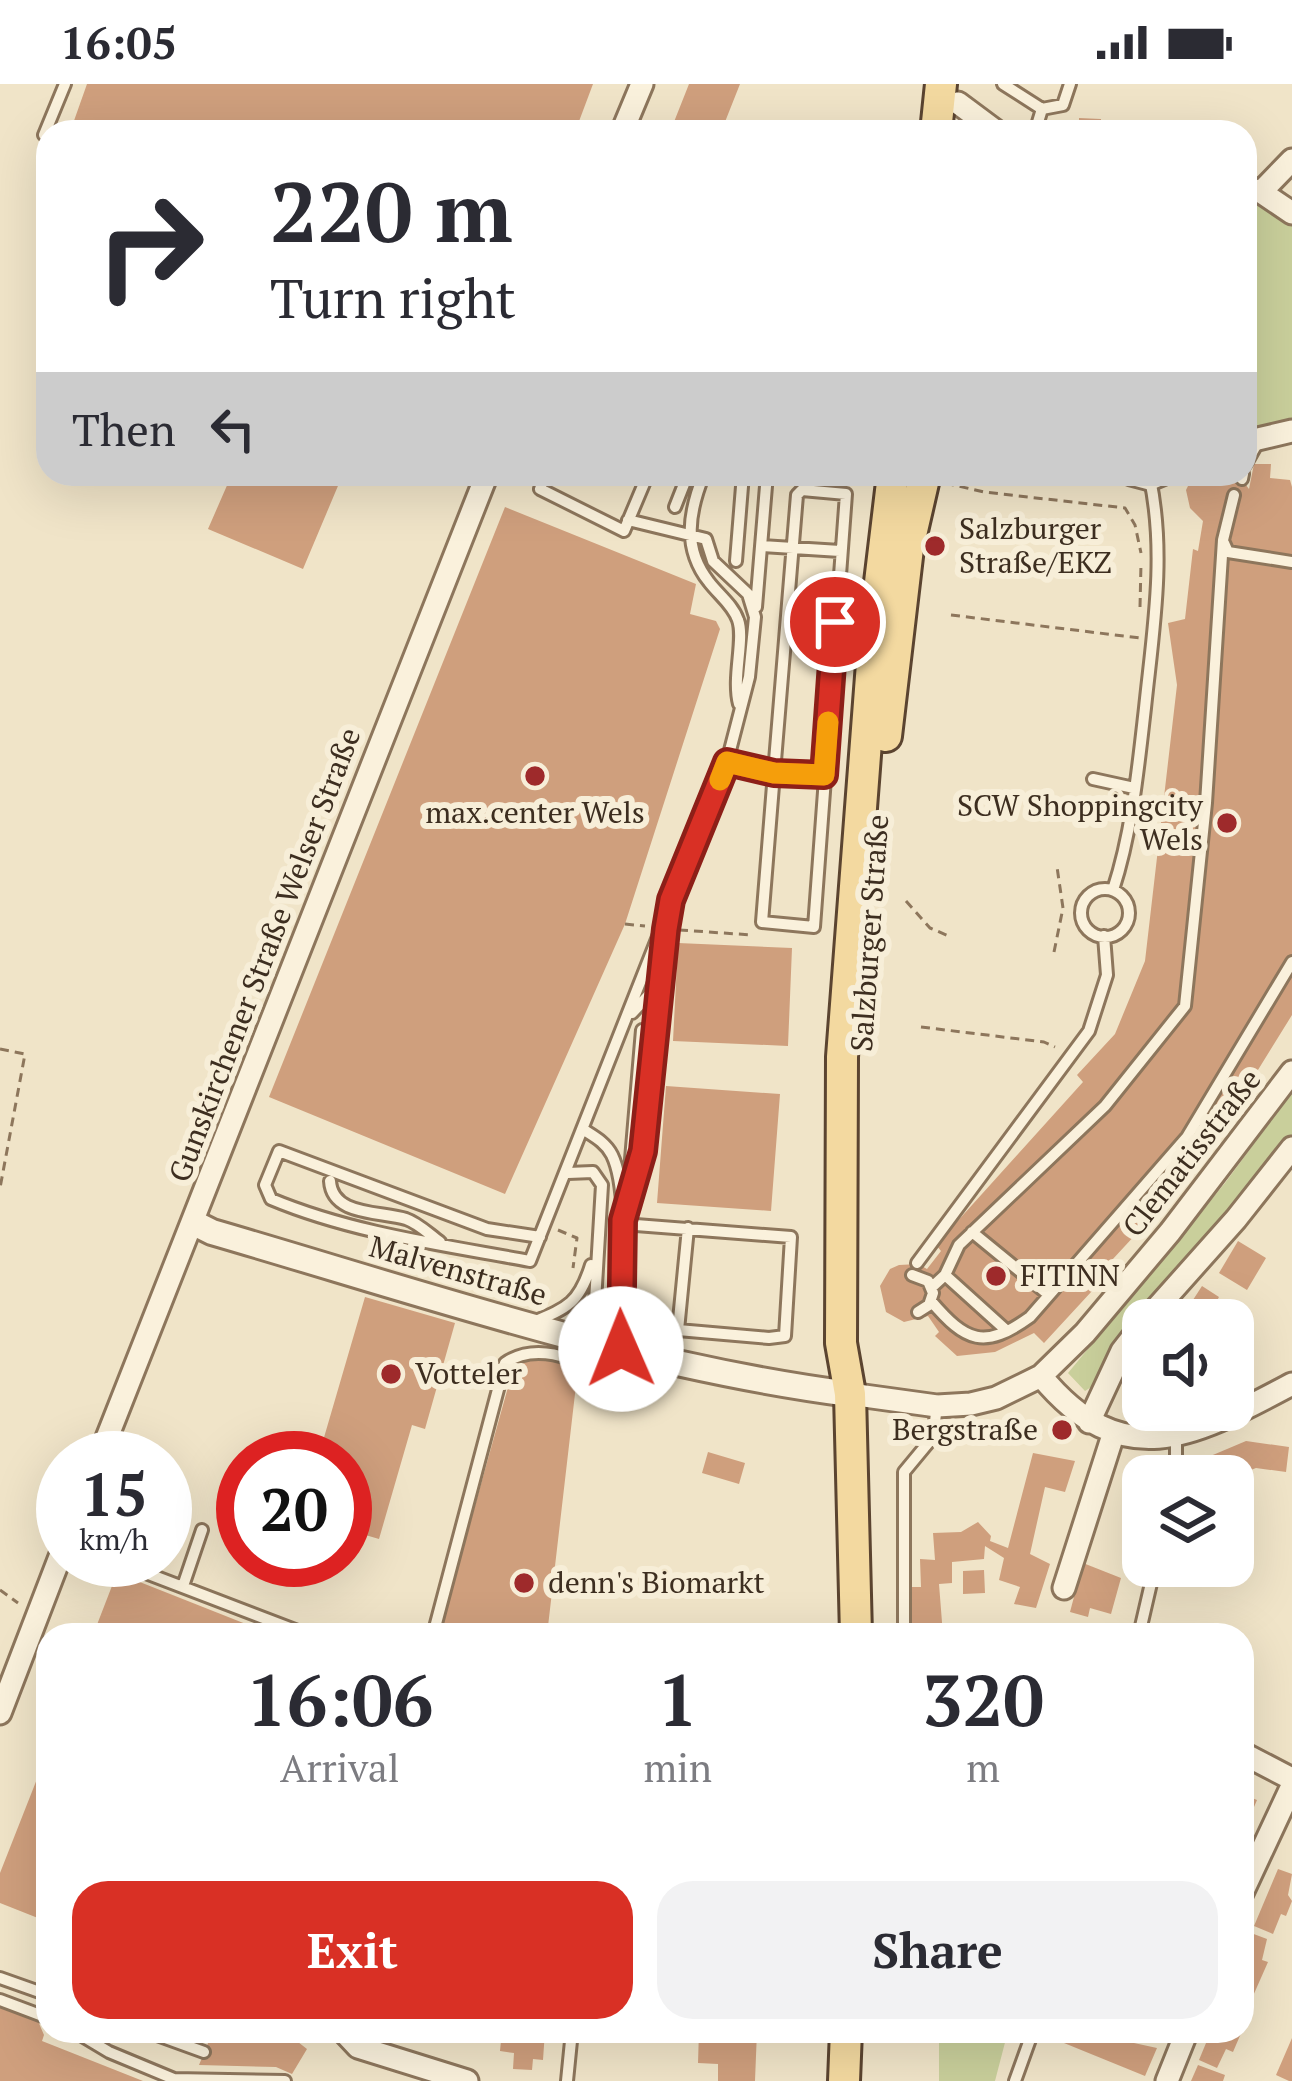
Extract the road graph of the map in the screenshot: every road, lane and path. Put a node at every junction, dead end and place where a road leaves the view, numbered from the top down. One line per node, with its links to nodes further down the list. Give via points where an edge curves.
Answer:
1 (65, 84): 7 (lane)
2 (642, 84): 8 (street)
3 (1003, 84): 6 (lane)
4 (1070, 84): 6 (lane, via 1063,105)
5 (954, 101): 9 (street)
6 (1042, 109): 10 (lane)
7 (50, 120)
8 (627, 120)
9 (981, 120)
10 (1039, 120)
11 (1292, 160): 12 (street)
12 (1257, 186)
13 (1257, 191): 14 (street)
14 (1292, 213)
15 (1292, 431): 16 (street)
16 (1257, 440)
17 (1257, 442): 18 (street)
18 (1292, 447)
19 (482, 486): 74 (street, Gunskirchener Straße Welser Straße)
20 (541, 486): 31 (lane, via 624,531)
21 (643, 486): 31 (lane)
22 (683, 486): 30 (lane)
23 (699, 486): 32 (lane, via 689,510)
24 (742, 486): 37 (lane)
25 (766, 486): 34 (lane)
26 (913, 486): 93 (main road, Salzburger Straße, via 866,968 861,1340)
27 (959, 486): 39 (path, via 1125,508 1140,542)
28 (1150, 486): 43 (lane, via 1159,546)
29 (1234, 496): 33 (lane)
30 (675, 508)
31 (628, 520): 32 (lane)
32 (691, 535): 41 (lane, via 706,539 713,562 748,594); 44 (lane, via 705,578 737,615)
33 (1222, 540): 38 (lane, via 1228,552); 76 (lane, via 1185,1006 1105,1106)
34 (761, 546): 35 (lane); 41 (lane)
35 (792, 549): 36 (lane); 36 (lane, via 802,490 846,494); 46 (lane)
36 (840, 551): 47 (lane)
37 (736, 561)
38 (1292, 562)
39 (1141, 612)
40 (951, 615): 43 (path)
41 (755, 617): 44 (lane)
42 (1143, 625): 43 (path)
43 (1147, 639): 49 (lane)
44 (740, 710): 45 (lane)
45 (727, 762): 46 (lane); 54 (lane)
46 (774, 773): 47 (lane); 47 (lane, via 762,922 814,927)
47 (824, 775)
48 (1093, 779): 49 (lane)
49 (1135, 788): 51 (lane)
50 (1057, 868): 58 (path, via 1063,908)
51 (1113, 890): 56 (lane, via 1125,899 1127,921); 56 (lane, via 1093,892 1081,909 1084,925)
52 (906, 901): 57 (path, via 930,928)
53 (625, 924): 54 (path)
54 (663, 928): 55 (path); 60 (lane); 61 (lane)
55 (751, 935)
56 (1104, 936): 65 (lane, via 1102,1000)
57 (951, 937)
58 (1054, 952)
59 (1292, 962): 82 (lane, via 1187,1137)
60 (660, 983): 61 (lane); 72 (lane, via 643,1151)
61 (626, 1019): 67 (lane)
62 (920, 1027): 65 (path, via 1044,1042)
63 (642, 1030): 72 (lane)
64 (0, 1049): 71 (path, via 25,1054)
65 (1074, 1055): 81 (lane, via 914,1269)
66 (1292, 1072): 91 (street, Clematisstraße, via 1170,1232)
67 (584, 1130): 69 (lane); 73 (lane, via 614,1160)
68 (1292, 1148): 83 (street)
69 (568, 1173): 77 (lane); 79 (lane, via 600,1178)
70 (330, 1181): 78 (lane, via 342,1205 412,1220)
71 (0, 1188)
72 (627, 1204): 73 (lane)
73 (623, 1222): 75 (lane); 88 (lane)
74 (194, 1223): 86 (street, Malvenstraße); 96 (street, Gunskirchener Straße Welser Straße)
75 (688, 1228): 75 (lane, via 791,1237 785,1336 678,1330)
76 (972, 1232): 80 (lane); 82 (lane)
77 (540, 1237): 78 (lane, via 530,1261); 78 (lane, via 488,1229 279,1151 265,1185 271,1199)
78 (445, 1246)
79 (596, 1250): 86 (lane, via 569,1307); 88 (lane, via 596,1313)
80 (945, 1275): 81 (lane); 87 (lane)
81 (932, 1287): 84 (lane)
82 (1049, 1294): 87 (lane)
83 (1165, 1299)
84 (931, 1301): 85 (lane); 87 (lane, via 968,1337)
85 (918, 1312)
86 (530, 1324): 88 (street, Malvenstraße)
87 (1007, 1331)
88 (612, 1347): 93 (street, Malvenstraße, via 727,1376)
89 (1122, 1351): 95 (street)
90 (600, 1376): 109 (lane, via 550,1352 505,1363)
91 (1040, 1376): 94 (street, via 996,1398); 95 (street)
92 (1292, 1384): 98 (street)
93 (850, 1394): 94 (street); 110 (main road, Salzburger Straße)
94 (937, 1406): 111 (lane, via 933,1437 904,1472)
95 (1089, 1422): 97 (street)
96 (111, 1431)
97 (1113, 1435): 98 (street); 105 (street)
98 (1176, 1435): 99 (lane)
99 (1176, 1455)
100 (202, 1530): 101 (lane)
101 (192, 1559)
102 (48, 1587): 107 (street)
103 (186, 1587): 108 (lane)
104 (1150, 1587): 112 (lane)
105 (1064, 1588)
106 (0, 1590): 107 (path)
107 (36, 1617): 113 (street)
108 (277, 1623)
109 (436, 1623)
110 (856, 1623)
111 (904, 1623)
112 (1142, 1623)
113 (0, 1713)
114 (1254, 1760): 115 (street)
115 (1292, 1782): 116 (street)
116 (1254, 1866)
117 (0, 1978): 118 (lane)
118 (36, 1991)
119 (0, 2000): 120 (lane)
120 (36, 2014)
121 (94, 2043): 129 (lane, via 175,2079)
122 (179, 2043): 128 (lane)
123 (354, 2043): 130 (street)
124 (571, 2043): 131 (lane)
125 (846, 2043): 132 (main road)
126 (1029, 2043): 133 (lane)
127 (1182, 2043): 134 (street)
128 (204, 2052)
129 (285, 2081)
130 (467, 2081)
131 (567, 2081)
132 (844, 2081)
133 (1016, 2081)
134 (1168, 2081)

